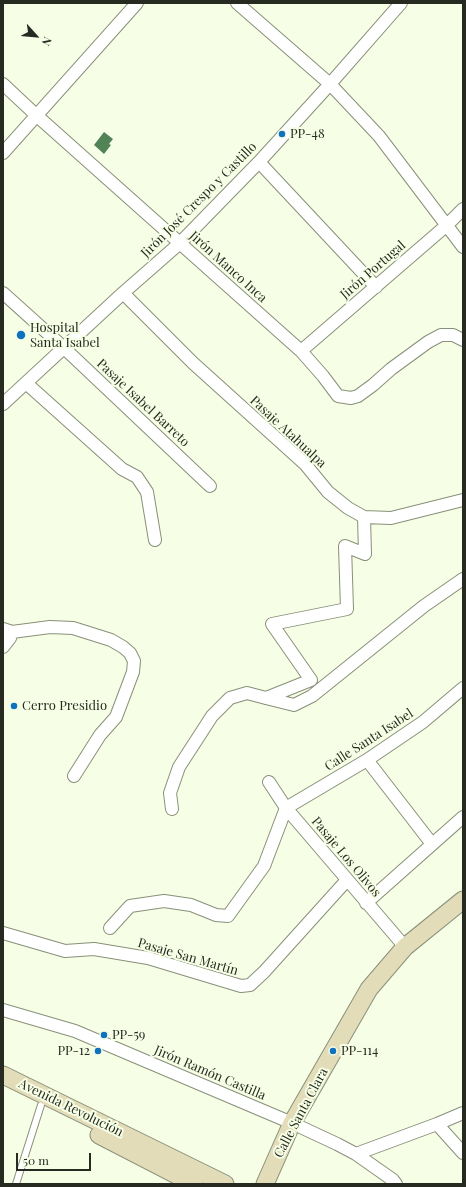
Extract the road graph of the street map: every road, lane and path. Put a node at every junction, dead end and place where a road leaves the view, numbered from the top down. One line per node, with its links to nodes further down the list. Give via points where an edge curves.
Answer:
1 (137, 3): 6 (street)
2 (237, 3): 5 (street)
3 (401, 3): 5 (street, Jirón José Crespo y Castillo)
4 (3, 84): 6 (street, Jirón Manco Inca)
5 (330, 84): 8 (street, Jirón José Crespo y Castillo); 10 (street, via 379,136)
6 (36, 115): 7 (street); 11 (street, Jirón Manco Inca)
7 (3, 153)
8 (259, 162): 11 (street, Jirón José Crespo y Castillo); 13 (street)
9 (463, 209): 10 (street, Jirón Portugal)
10 (447, 225): 12 (street); 13 (street, Jirón Portugal)
11 (180, 243): 15 (street, Jirón José Crespo y Castillo); 18 (street, Jirón Manco Inca)
12 (463, 247)
13 (376, 287): 18 (street, Jirón Portugal)
14 (3, 293): 17 (street, Pasaje Isabel Barreto)
15 (123, 293): 17 (street, Jirón José Crespo y Castillo); 23 (street, Pasaje Atahualpa, via 193,363 305,464 328,492)
16 (463, 340): 18 (street, Jirón Manco Inca, via 453,335 441,335 391,369 358,396 351,398 338,396)
17 (63, 347): 19 (street, Jirón José Crespo y Castillo); 21 (street, Pasaje Isabel Barreto)
18 (301, 351)
19 (26, 383): 20 (street, Jirón José Crespo y Castillo); 24 (street, via 122,469 137,477 147,492)
20 (3, 404)
21 (210, 486)
22 (463, 500): 23 (street, Pasaje Atahualpa, via 391,518)
23 (364, 517): 29 (street, via 365,554 345,546 347,609 272,624 311,680)
24 (154, 540)
25 (463, 579): 29 (street, via 424,606 312,696 294,705)
26 (8, 630): 27 (street, via 10,638); 31 (street, via 73,628 111,640 127,650 134,661 133,672 116,717 100,735)
27 (3, 647)
28 (463, 688): 30 (street, Calle Santa Isabel, via 423,722)
29 (266, 698): 34 (street, via 247,693 230,698 212,716 179,767 170,793)
30 (367, 760): 33 (street, Calle Santa Isabel); 36 (street)
31 (74, 776)
32 (269, 782): 33 (street, Pasaje Los Olivos)
33 (286, 808): 37 (street, Pasaje Los Olivos); 40 (street, via 264,866 228,916 216,915 191,905 164,901 130,906)
34 (172, 809)
35 (463, 817): 36 (street)
36 (432, 844): 39 (street)
37 (347, 880): 39 (street, Pasaje Los Olivos); 41 (street, Pasaje San Martín, via 250,985 240,986 148,958 94,948 65,950)
38 (463, 900): 42 (main road, Calle Santa Clara)
39 (366, 903): 42 (street, Pasaje Los Olivos)
40 (110, 928)
41 (3, 933)
42 (405, 947): 48 (main road, Calle Santa Clara, via 369,989)
43 (3, 1010): 48 (street, Jirón Ramón Castilla, via 75,1031)
44 (3, 1075): 54 (main road, Avenida Revolución)
45 (3, 1085): 46 (main road, Avenida Revolución)
46 (41, 1105): 52 (lane); 53 (main road, Avenida Revolución)
47 (463, 1113): 49 (street)
48 (292, 1124): 51 (street, Jirón Ramón Castilla); 55 (main road, Calle Santa Clara)
49 (437, 1124): 50 (street); 51 (street)
50 (463, 1152)
51 (356, 1154): 56 (street, Jirón Ramón Castilla)
52 (16, 1184)
53 (194, 1184)
54 (225, 1184)
55 (265, 1184)
56 (396, 1184)

